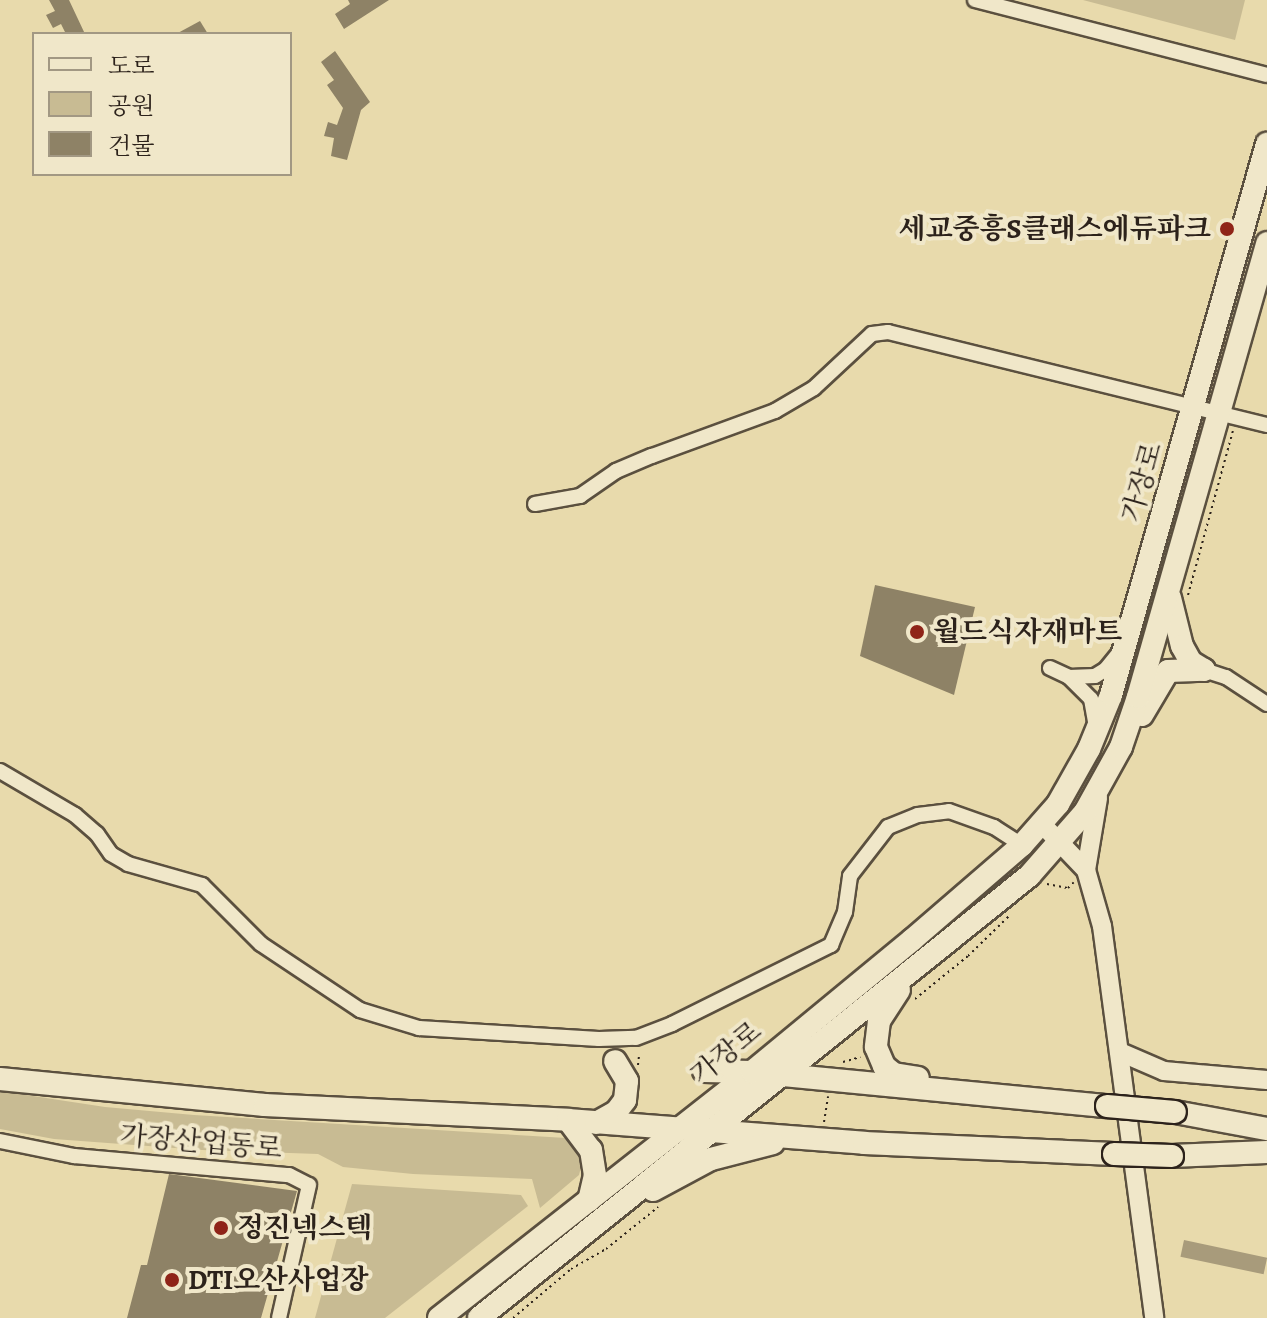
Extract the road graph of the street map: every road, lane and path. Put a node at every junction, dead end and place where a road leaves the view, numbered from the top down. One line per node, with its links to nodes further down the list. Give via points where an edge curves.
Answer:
1 (975, 0): 2 (street)
2 (1267, 75)
3 (1267, 144): 5 (main road, 가장로)
4 (1267, 243): 6 (main road, 가장로)
5 (1194, 410): 6 (street); 8 (street, via 888,332 872,334 814,388 775,411 616,471 580,496); 10 (main road, 가장로)
6 (1220, 415): 7 (street); 9 (main road, 가장로)
7 (1267, 425)
8 (535, 504)
9 (1169, 593): 12 (main road, via 1182,646 1191,662); 15 (main road, 가장로)
10 (1126, 644): 13 (street, via 1095,676); 16 (main road, 가장로)
11 (1050, 668): 13 (street)
12 (1204, 670): 14 (street, via 1226,677); 15 (main road, via 1168,671)
13 (1069, 677): 16 (street, via 1096,711)
14 (1267, 704)
15 (1121, 747): 18 (main road, 가장로)
16 (1089, 749): 19 (main road, 가장로)
17 (0, 771): 21 (street, via 75,815 111,854 128,864 202,885 261,944 360,1010 419,1028 636,1038 831,945 845,912 850,876 888,827 949,811 994,827)
18 (1100, 789): 20 (main road, 가장로); 22 (street)
19 (1042, 824): 20 (street); 21 (main road, 가장로)
20 (1061, 842): 22 (street); 26 (main road, 가장로, via 1029,876)
21 (1022, 845): 30 (main road, 가장로)
22 (1086, 870): 28 (street, via 1102,926)
23 (1046, 885): 24 (path)
24 (1068, 888)
25 (1012, 913): 27 (path)
26 (941, 948): 31 (main road, 가장로); 36 (main road, via 903,986 879,1021 876,1047 884,1066 894,1074)
27 (910, 1003)
28 (1120, 1052): 34 (street, via 1164,1071); 52 (street)
29 (615, 1061): 38 (main road, via 627,1081 625,1100)
30 (752, 1072): 31 (main road); 35 (main road, 가장로); 35 (main road, via 704,1071 716,1080)
31 (780, 1076): 33 (main road); 39 (main road, 가장로)
32 (0, 1079): 37 (main road, via 265,1105)
33 (830, 1080): 36 (main road); 42 (path)
34 (1267, 1080)
35 (722, 1096): 39 (main road); 41 (main road, 가장로)
36 (1100, 1105): 40 (main road, bridge)
37 (568, 1120): 38 (main road); 47 (main road, via 590,1148)
38 (596, 1123): 41 (main road)
39 (714, 1127): 41 (main road); 42 (main road); 47 (main road, 가장로)
40 (1258, 1128)
41 (678, 1130): 47 (main road, 가장로)
42 (822, 1139): 44 (main road)
43 (0, 1141): 48 (street, 가장산업동로, via 74,1156 289,1175 309,1185)
44 (864, 1143): 45 (main road, bridge, via 1172,1156); 47 (main road, via 806,1140 738,1150)
45 (1256, 1151)
46 (665, 1202): 51 (path)
47 (596, 1209): 49 (main road, 가장로); 50 (main road, 가장로)
48 (279, 1318)
49 (439, 1318)
50 (479, 1318)
51 (513, 1318)
52 (1154, 1318)

